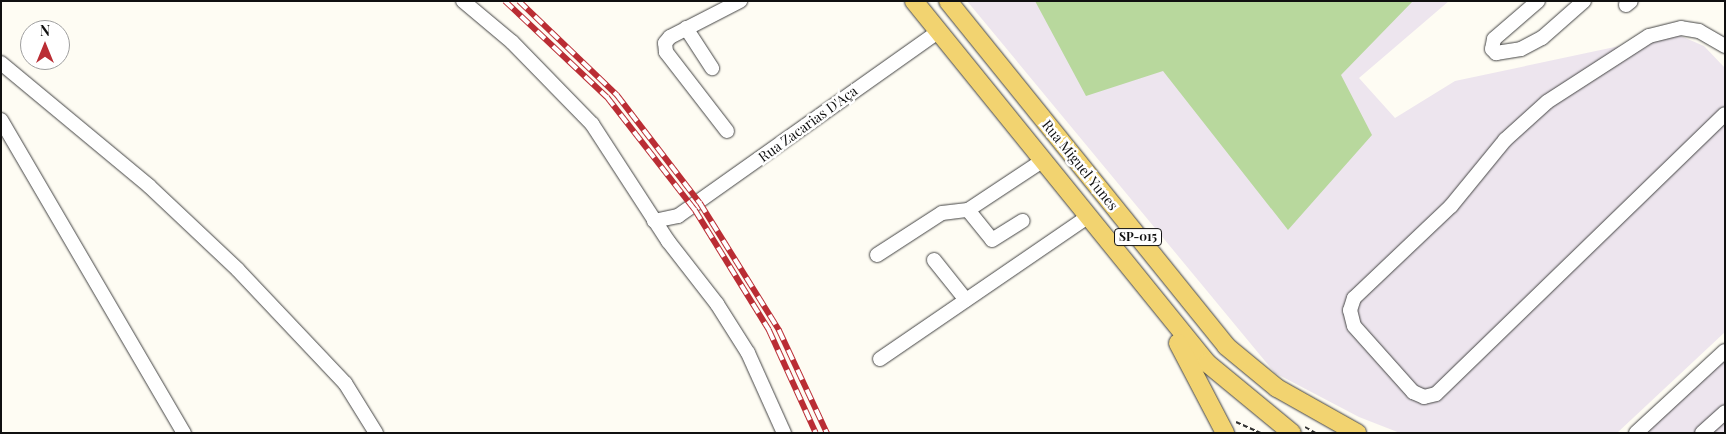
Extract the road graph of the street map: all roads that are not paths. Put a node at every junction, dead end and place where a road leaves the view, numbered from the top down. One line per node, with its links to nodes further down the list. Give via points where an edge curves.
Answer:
1 (463, 1): 20 (street, via 512,42 592,124)
2 (740, 1): 7 (street)
3 (914, 1): 8 (main road, Rua Miguel Yunes / SP-015)
4 (948, 1): 9 (main road, Rua Miguel Yunes / SP-015)
5 (1538, 1): 6 (street, via 1494,39 1492,49 1496,53 1521,49 1542,38)
6 (1584, 1)
7 (686, 28): 12 (street); 15 (street, via 670,36 666,52)
8 (939, 31): 9 (main road, via 958,28); 16 (main road, Rua Miguel Yunes / SP-015); 18 (street, Rua Zacarias D'Aça)
9 (983, 45): 35 (main road, Rua Miguel Yunes / SP-015, via 1226,346 1247,366 1298,401)
10 (1725, 46): 13 (street, via 1699,31 1681,28 1649,36 1547,102 1505,140 1451,206 1354,298 1350,310 1354,326 1413,392 1424,397 1436,394)
11 (1, 63): 31 (street, via 149,186 238,270 345,383)
12 (712, 68)
13 (1725, 114)
14 (1, 120): 30 (street)
15 (727, 132)
16 (1042, 161): 17 (street); 19 (main road, Rua Miguel Yunes / SP-015)
17 (968, 210): 21 (street, via 992,240); 23 (street, via 942,213)
18 (678, 216): 20 (street); 22 (street)
19 (1087, 217): 25 (main road, Rua Miguel Yunes / SP-015); 26 (street)
20 (654, 221): 22 (street)
21 (1023, 221)
22 (668, 241): 32 (street, via 717,304 748,353)
23 (878, 255)
24 (934, 260): 26 (street)
25 (1149, 295): 33 (main road, via 1201,380); 34 (main road, Rua Miguel Yunes / SP-015, via 1207,363)
26 (966, 300): 28 (street)
27 (1725, 351): 36 (street)
28 (880, 359)
29 (1725, 412): 37 (street)
30 (184, 433)
31 (376, 433)
32 (784, 433)
33 (1225, 433)
34 (1292, 433)
35 (1358, 433)
36 (1636, 433)
37 (1702, 433)

